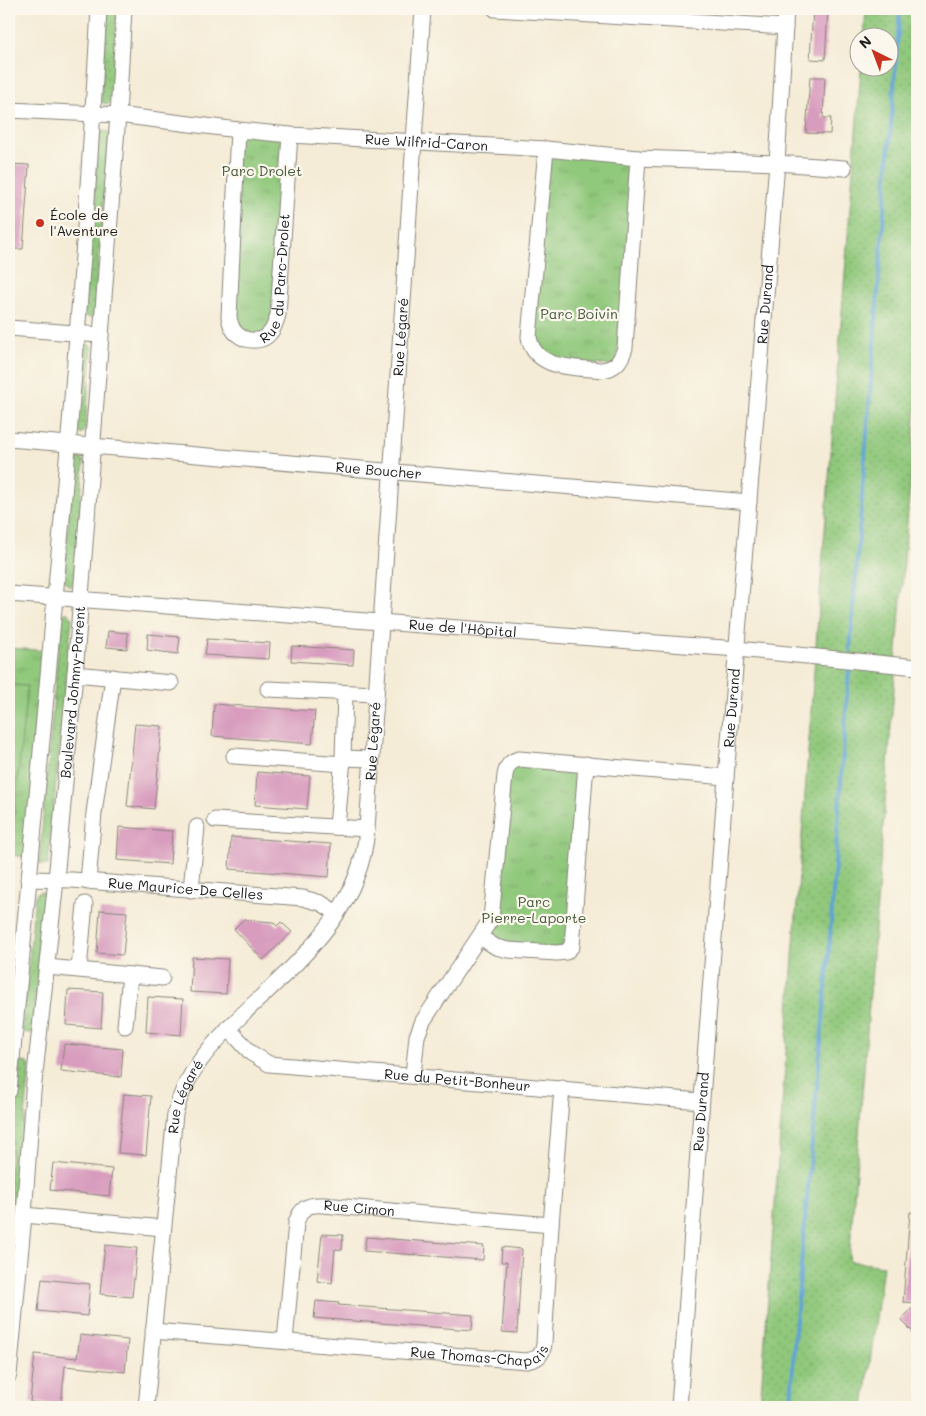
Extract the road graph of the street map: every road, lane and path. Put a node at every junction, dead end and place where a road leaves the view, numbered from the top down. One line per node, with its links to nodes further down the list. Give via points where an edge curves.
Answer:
1 (99, 9): 8 (street, Boulevard Johnny-Parent)
2 (124, 9): 9 (street, Boulevard Johnny-Parent)
3 (423, 9): 12 (street, Rue Légaré)
4 (495, 9): 6 (street)
5 (786, 9): 6 (street, Rue Durand)
6 (785, 27): 15 (street, Rue Durand)
7 (9, 110): 8 (street, Rue Wilfrid-Caron)
8 (93, 113): 9 (street, Rue Wilfrid-Caron); 18 (street, Boulevard Johnny-Parent)
9 (118, 115): 10 (street, Rue Wilfrid-Caron); 19 (street, Boulevard Johnny-Parent)
10 (238, 130): 11 (street, Rue Wilfrid-Caron); 11 (street, Rue du Parc-Drolet, via 228,317 238,335 254,340 270,333 278,315)
11 (290, 135): 12 (street, Rue Wilfrid-Caron)
12 (414, 141): 13 (street, Rue Wilfrid-Caron); 23 (street, Rue Légaré)
13 (546, 149): 14 (street, Rue Wilfrid-Caron); 14 (street, via 530,346 535,354 549,363 601,370 616,365 624,348)
14 (638, 158): 15 (street, Rue Wilfrid-Caron)
15 (777, 163): 16 (street, Rue Wilfrid-Caron); 24 (street, Rue Durand)
16 (844, 168)
17 (9, 328): 18 (street)
18 (76, 333): 19 (street); 21 (street, Boulevard Johnny-Parent)
19 (100, 335): 22 (street, Boulevard Johnny-Parent)
20 (9, 439): 21 (street, Rue Boucher)
21 (67, 443): 22 (street, Rue Boucher); 26 (street, Boulevard Johnny-Parent)
22 (92, 446): 23 (street, Rue Boucher); 27 (street, Boulevard Johnny-Parent)
23 (391, 473): 24 (street, Rue Boucher); 28 (street, Rue Légaré)
24 (749, 502): 29 (street, Rue Durand)
25 (9, 594): 26 (street, Rue de l'Hôpital)
26 (55, 598): 27 (street, Rue de l'Hôpital); 46 (street, Boulevard Johnny-Parent)
27 (80, 599): 28 (street, Rue de l'Hôpital); 31 (street, Boulevard Johnny-Parent)
28 (380, 622): 29 (street, Rue de l'Hôpital); 36 (street, Rue Légaré)
29 (736, 650): 30 (street, Rue de l'Hôpital); 41 (street, Rue Durand)
30 (917, 667)
31 (75, 674): 32 (street); 47 (street, Boulevard Johnny-Parent)
32 (113, 677): 33 (street); 48 (street)
33 (171, 683)
34 (268, 689): 35 (street)
35 (346, 693): 36 (street); 39 (street)
36 (376, 694): 38 (street, Rue Légaré)
37 (234, 756): 39 (street)
38 (372, 759): 39 (street); 45 (street, Rue Légaré)
39 (343, 760): 44 (street)
40 (586, 764): 41 (street); 52 (street, via 511,761 507,768 491,919); 52 (street, via 572,946 566,952 556,953 508,950)
41 (726, 777): 64 (street, Rue Durand)
42 (215, 820): 44 (street)
43 (197, 827): 49 (street)
44 (338, 828): 45 (street)
45 (367, 829): 51 (street, Rue Légaré, via 361,864 351,891)
46 (28, 879): 47 (street, Rue Maurice-De Celles); 59 (street, Boulevard Johnny-Parent)
47 (56, 880): 48 (street, Rue Maurice-De Celles); 53 (street, Boulevard Johnny-Parent)
48 (88, 882): 49 (street, Rue Maurice-De Celles)
49 (192, 890): 51 (street, Rue Maurice-De Celles, via 303,898 321,903)
50 (85, 904): 54 (street)
51 (337, 913): 58 (street, Rue Légaré, via 303,957)
52 (480, 937): 61 (street, via 423,1021 417,1036)
53 (47, 967): 54 (street); 60 (street, Boulevard Johnny-Parent)
54 (79, 969): 55 (street)
55 (130, 975): 56 (street); 57 (street)
56 (162, 978)
57 (125, 1026)
58 (228, 1028): 61 (street, Rue du Petit-Bonheur, via 251,1053 269,1064); 67 (street, Rue Légaré, via 202,1056 179,1096 174,1114)
59 (11, 1048): 60 (street); 63 (street, Boulevard Johnny-Parent)
60 (38, 1051): 65 (street, Boulevard Johnny-Parent)
61 (414, 1075): 62 (street, Rue du Petit-Bonheur)
62 (562, 1088): 64 (street, Rue du Petit-Bonheur); 66 (street, Rue Thomas-Chapais)
63 (9, 1091)
64 (700, 1101): 73 (street, Rue Durand)
65 (24, 1215): 67 (street); 68 (street, Boulevard Johnny-Parent)
66 (551, 1225): 70 (street, Rue Cimon, via 318,1204 305,1207 299,1212 296,1223); 70 (street, Rue Thomas-Chapais, via 544,1343 540,1356 535,1360)
67 (163, 1228): 69 (street, Rue Légaré)
68 (11, 1321): 71 (street, Boulevard Johnny-Parent)
69 (153, 1331): 70 (street, Rue Thomas-Chapais); 72 (street, Rue Légaré)
70 (285, 1341)
71 (9, 1375)
72 (146, 1407)
73 (679, 1407)

